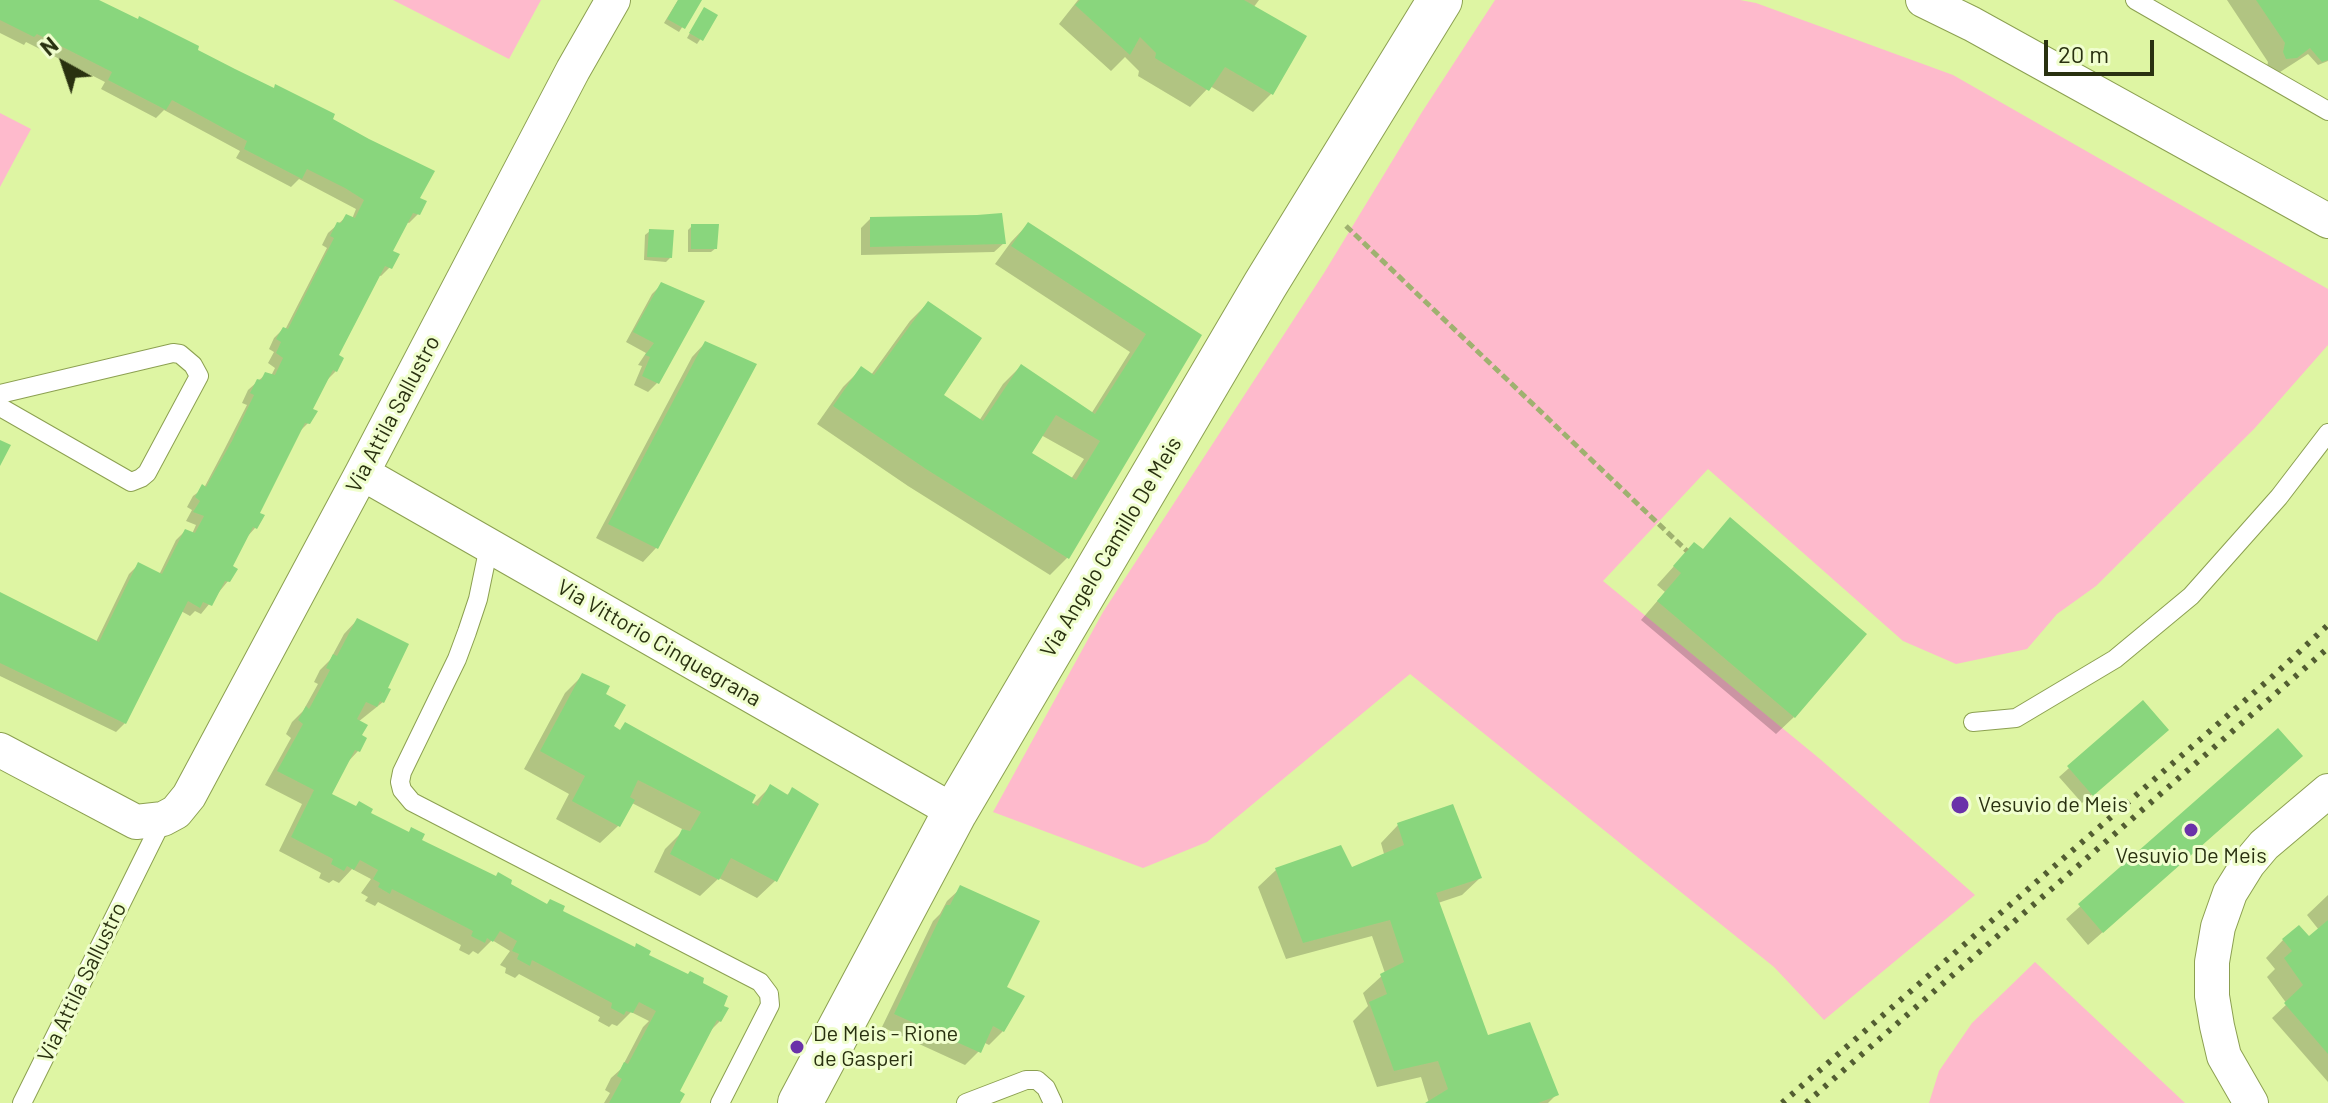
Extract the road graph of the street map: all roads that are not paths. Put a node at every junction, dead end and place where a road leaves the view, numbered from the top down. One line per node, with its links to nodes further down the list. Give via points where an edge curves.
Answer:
1 (613, 0): 10 (street, Via Attila Sallustro)
2 (1440, 0): 15 (street, Via Angelo Camillo De Meis, via 1265,285)
3 (1923, 0): 6 (street)
4 (2135, 0): 5 (lane)
5 (2328, 111)
6 (2328, 221)
7 (0, 394): 8 (lane, via 173,353 193,365 199,376 147,473 131,482)
8 (0, 407)
9 (2328, 433): 12 (lane, via 2191,596 2115,659 2016,718)
10 (362, 473): 11 (street, Via Vittorio Cinquegrana); 16 (street, Via Attila Sallustro, via 189,796)
11 (489, 546): 15 (street, Via Vittorio Cinquegrana); 18 (lane, via 467,632 402,772 402,790 412,802 760,982 770,1005)
12 (1973, 722)
13 (0, 750): 16 (street, via 136,822)
14 (2328, 791): 22 (street, via 2248,864 2218,927 2212,973 2217,1026 2224,1056)
15 (955, 812): 19 (street, Via Angelo Camillo De Meis)
16 (163, 819): 17 (lane, Via Attila Sallustro)
17 (22, 1103)
18 (720, 1103)
19 (800, 1103)
20 (966, 1103): 21 (lane, via 1026,1080 1037,1080)
21 (1053, 1103)
22 (2251, 1103)

